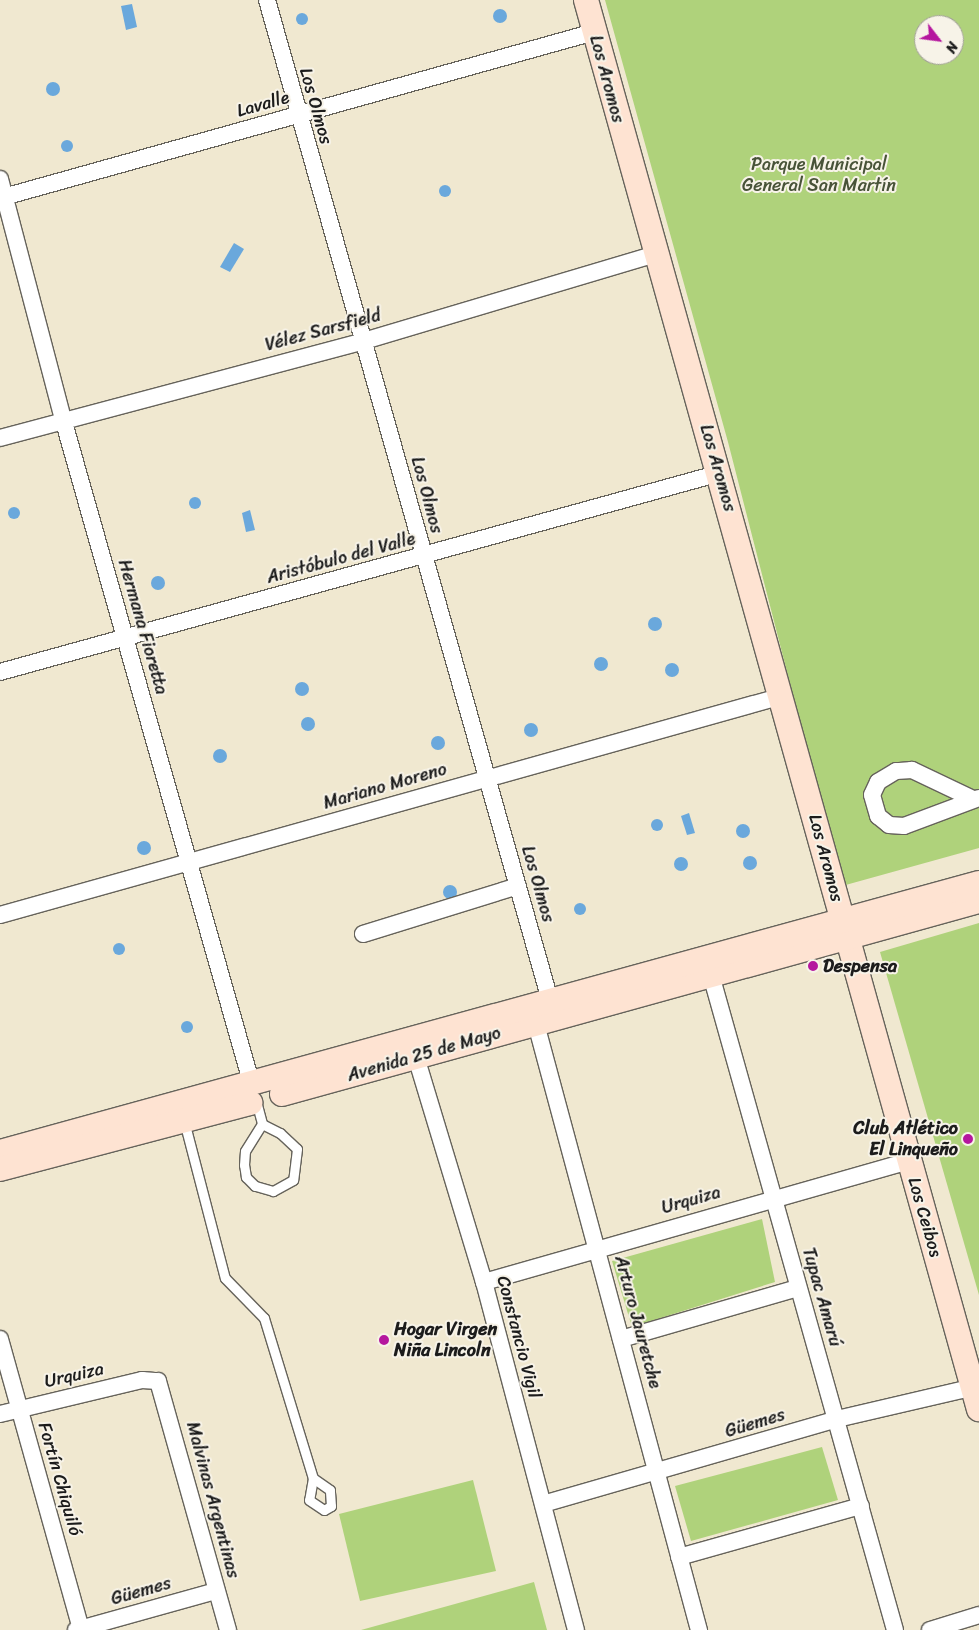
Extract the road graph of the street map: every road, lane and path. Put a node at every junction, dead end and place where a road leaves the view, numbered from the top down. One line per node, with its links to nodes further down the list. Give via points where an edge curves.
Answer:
1 (267, 0): 4 (street, Los Olmos)
2 (586, 0): 3 (main road, Los Aromos)
3 (594, 32): 4 (street, Lavalle); 7 (main road, Los Aromos)
4 (297, 116): 6 (street, Lavalle); 8 (street, Los Olmos)
5 (0, 179): 6 (street, Hermana Fioretta)
6 (3, 197): 9 (street, Hermana Fioretta)
7 (655, 254): 8 (street, Vélez Sarsfield); 11 (main road, Los Aromos)
8 (364, 341): 9 (street, Vélez Sarsfield); 12 (street, Los Olmos)
9 (63, 419): 10 (street, Vélez Sarsfield); 13 (street, Hermana Fioretta)
10 (0, 438)
11 (720, 473): 12 (street, Aristóbulo del Valle); 15 (main road, Los Aromos)
12 (424, 557): 13 (street, Aristóbulo del Valle); 16 (street, Los Olmos)
13 (125, 636): 14 (street, Aristóbulo del Valle); 18 (street, Hermana Fioretta)
14 (0, 672)
15 (782, 696): 16 (street, Mariano Moreno); 23 (main road, Los Aromos)
16 (487, 777): 18 (street, Mariano Moreno); 20 (street, Los Olmos)
17 (976, 799): 17 (street, via 912,770 896,771 878,782 872,795 878,816 889,825 904,826)
18 (188, 864): 22 (street, Mariano Moreno); 28 (street, Hermana Fioretta)
19 (979, 882): 23 (main road)
20 (518, 886): 24 (street); 26 (street, Los Olmos)
21 (979, 901): 23 (main road)
22 (0, 915)
23 (845, 928): 25 (main road, Avenida 25 de Mayo); 26 (main road, Avenida 25 de Mayo); 32 (main road, Los Ceibos)
24 (363, 934)
25 (711, 975): 26 (main road, Avenida 25 de Mayo); 34 (street, Tupac Amarú)
26 (543, 1012): 27 (main road, Avenida 25 de Mayo); 28 (main road, Avenida 25 de Mayo); 35 (street, Arturo Jauretche)
27 (416, 1057): 28 (main road, Avenida 25 de Mayo); 36 (street, Constancio Vigil)
28 (254, 1093): 29 (main road, Avenida 25 de Mayo); 30 (lane); 31 (main road, Avenida 25 de Mayo)
29 (184, 1121): 33 (main road, Avenida 25 de Mayo); 46 (lane, via 225,1278 264,1318)
30 (262, 1124): 30 (lane, via 245,1150 244,1165 246,1177 255,1186 273,1191 293,1180 297,1149 280,1133)
31 (0, 1152)
32 (909, 1161): 34 (street, Urquiza); 41 (main road, Los Ceibos)
33 (0, 1169)
34 (771, 1198): 35 (street, Urquiza); 37 (street, Tupac Amarú)
35 (598, 1247): 36 (street, Urquiza); 38 (street, Arturo Jauretche)
36 (484, 1282): 47 (street, Constancio Vigil)
37 (798, 1288): 38 (street); 44 (street, Tupac Amarú)
38 (621, 1338): 45 (street, Arturo Jauretche)
39 (0, 1339): 42 (street, Fortín Chiquiló)
40 (158, 1381): 42 (street, Urquiza, via 142,1380); 50 (street, Malvinas Argentinas)
41 (977, 1394): 44 (street, Güemes)
42 (19, 1408): 43 (street, Urquiza); 52 (street, Fortín Chiquiló)
43 (0, 1414)
44 (837, 1419): 45 (street, Güemes); 48 (street, Tupac Amarú)
45 (656, 1474): 47 (street, Güemes); 49 (street, Arturo Jauretche)
46 (313, 1478)
47 (543, 1504): 54 (street, Constancio Vigil)
48 (861, 1506): 49 (street); 56 (street, Tupac Amarú)
49 (679, 1557): 55 (street, Arturo Jauretche)
50 (216, 1591): 52 (street, Güemes); 53 (street, Malvinas Argentinas)
51 (979, 1615): 57 (street)
52 (79, 1630)
53 (228, 1630)
54 (576, 1630)
55 (700, 1630)
56 (894, 1630)
57 (930, 1630)

